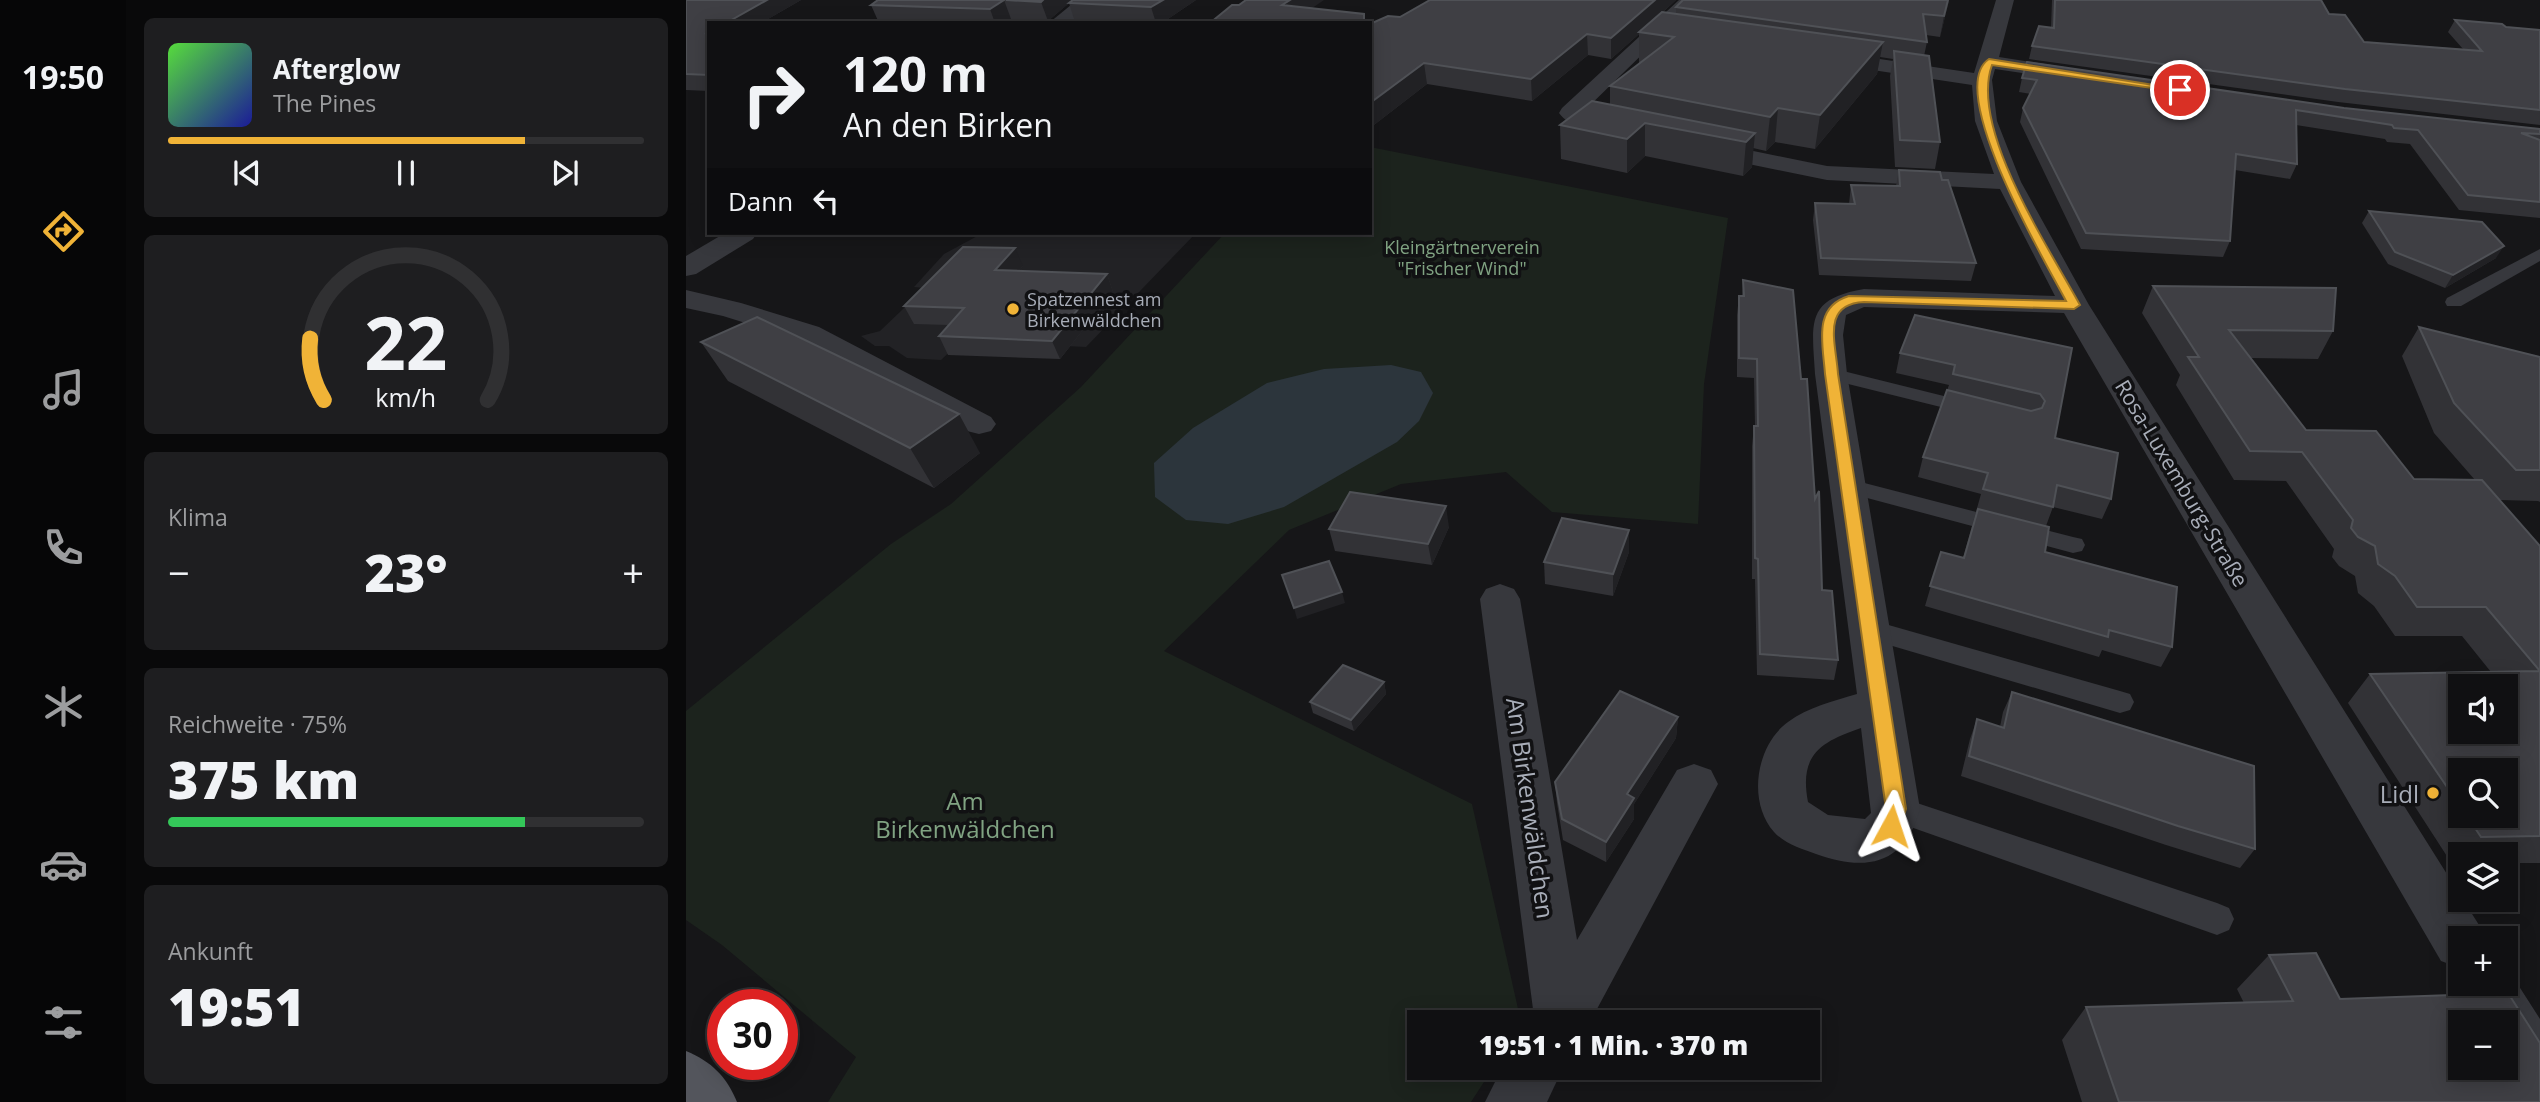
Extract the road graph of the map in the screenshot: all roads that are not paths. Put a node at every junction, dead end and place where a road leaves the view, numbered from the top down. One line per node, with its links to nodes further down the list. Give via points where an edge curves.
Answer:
1 (1088, 0): 4 (street)
2 (1689, 0): 5 (street)
3 (2005, 0): 8 (street, Rosa-Luxemburg-Straße)
4 (1061, 21)
5 (1654, 32): 6 (street); 10 (street, via 1570,113 1582,122)
6 (1681, 36)
7 (1802, 54): 8 (street)
8 (1986, 71): 9 (street); 12 (street, Rosa-Luxemburg-Straße, via 1986,121)
9 (2098, 78)
10 (1646, 136)
11 (1672, 141): 12 (street, via 1826,173)
12 (2009, 182): 18 (street, Rosa-Luxemburg-Straße)
13 (741, 235): 15 (street)
14 (2540, 254): 17 (lane)
15 (686, 268)
16 (686, 299): 21 (street, via 808,333)
17 (2454, 302)
18 (2074, 305): 19 (street, via 1849,299 1836,306 1828,318); 31 (street, Rosa-Luxemburg-Straße)
19 (1831, 374): 20 (lane); 22 (street)
20 (1999, 415)
21 (979, 424)
22 (1849, 486): 23 (lane); 25 (street)
23 (2073, 545)
24 (1500, 599): 33 (street, Am Birkenwäldchen)
25 (1871, 630): 26 (lane); 27 (street)
26 (2120, 702)
27 (1880, 704): 29 (street); 29 (street, via 1801,737 1787,754 1782,797 1788,814 1808,830 1853,841 1875,839 1891,826)
28 (1694, 784): 34 (street, Am Birkenwäldchen)
29 (1896, 809): 30 (lane)
30 (2217, 919)
31 (2450, 926)
32 (2493, 996): 35 (street)
33 (1560, 1010)
34 (1567, 1010)
35 (2540, 1071)
36 (686, 1080): 38 (main road)
37 (1527, 1080): 39 (street)
38 (707, 1102)
39 (1515, 1102)

